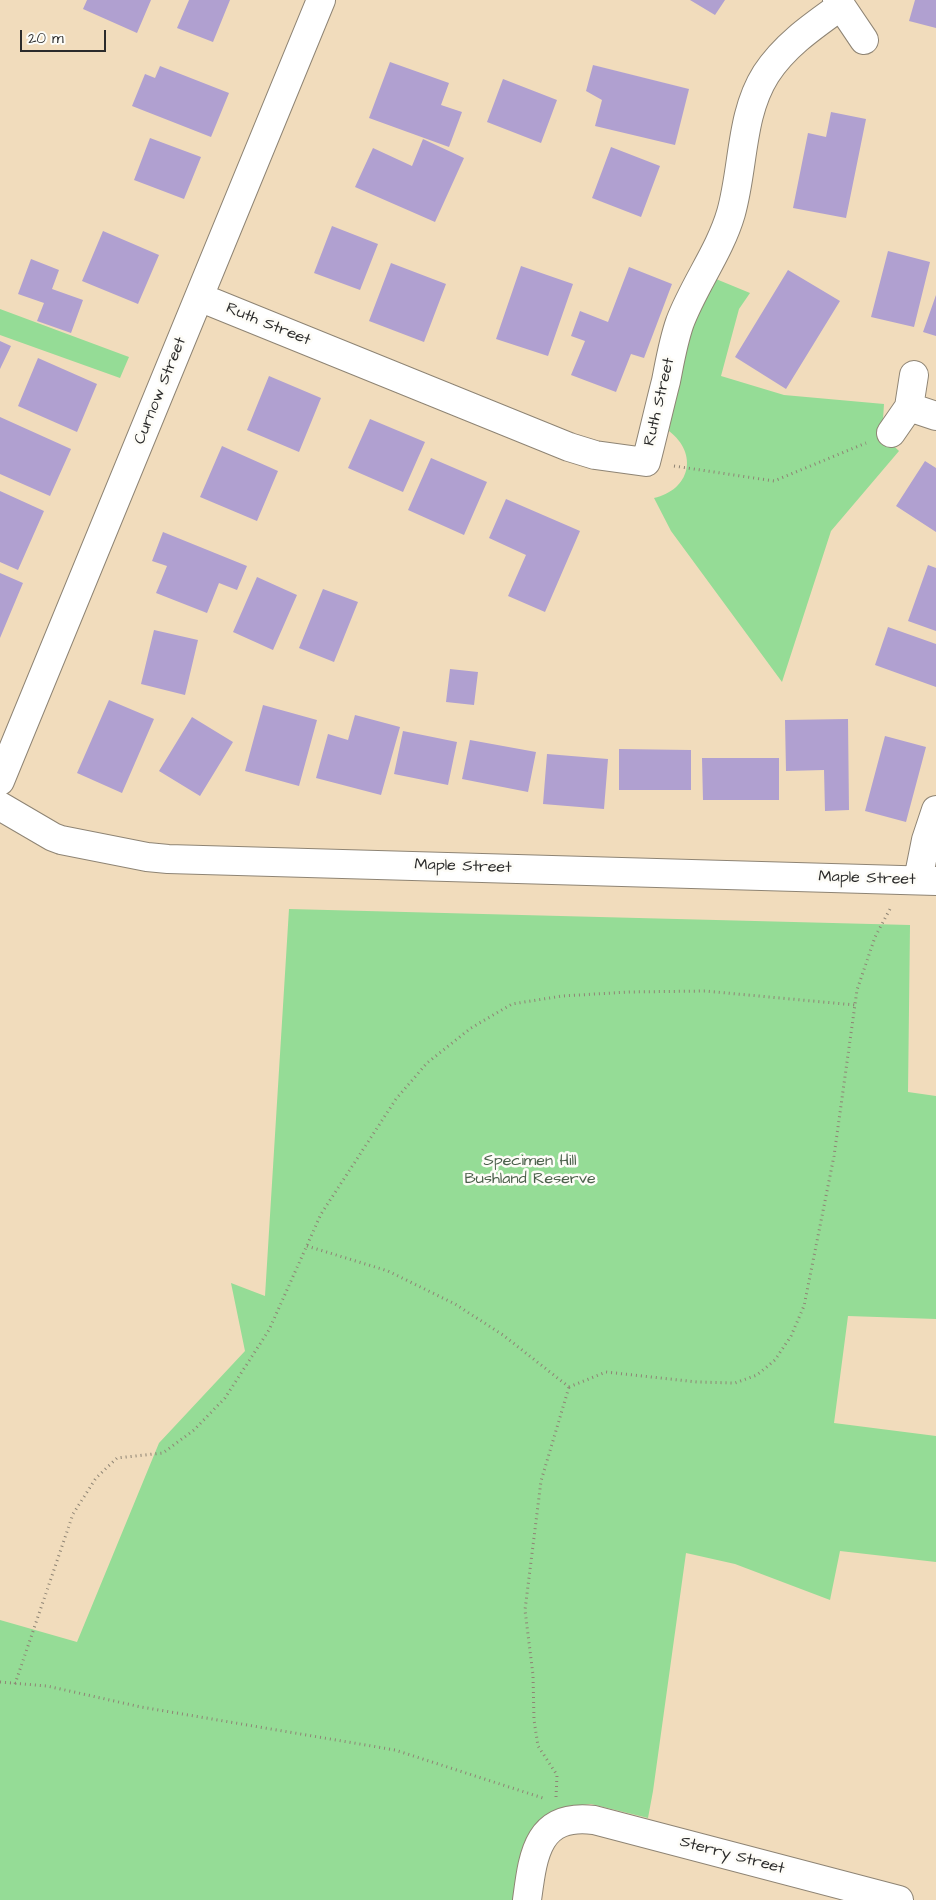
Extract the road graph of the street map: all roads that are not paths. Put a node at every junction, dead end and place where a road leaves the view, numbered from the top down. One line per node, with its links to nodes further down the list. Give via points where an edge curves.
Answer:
1 (321, 0): 4 (street, Curnow Street)
2 (839, 3): 3 (street); 4 (street, Ruth Street, via 780,55 756,92 749,112 730,215 680,323 646,462 595,455 569,447)
3 (864, 40)
4 (199, 297): 9 (street, Curnow Street)
5 (914, 376): 6 (street)
6 (909, 407): 7 (street); 8 (street)
7 (936, 416)
8 (891, 433)
9 (0, 781)
10 (0, 806): 12 (street, Maple Street, via 52,837 168,859)
11 (936, 810): 12 (street, via 926,840)
12 (920, 880)
13 (527, 1900): 14 (street, Sterry Street, via 531,1869 541,1840 552,1828 578,1818)
14 (899, 1900)

